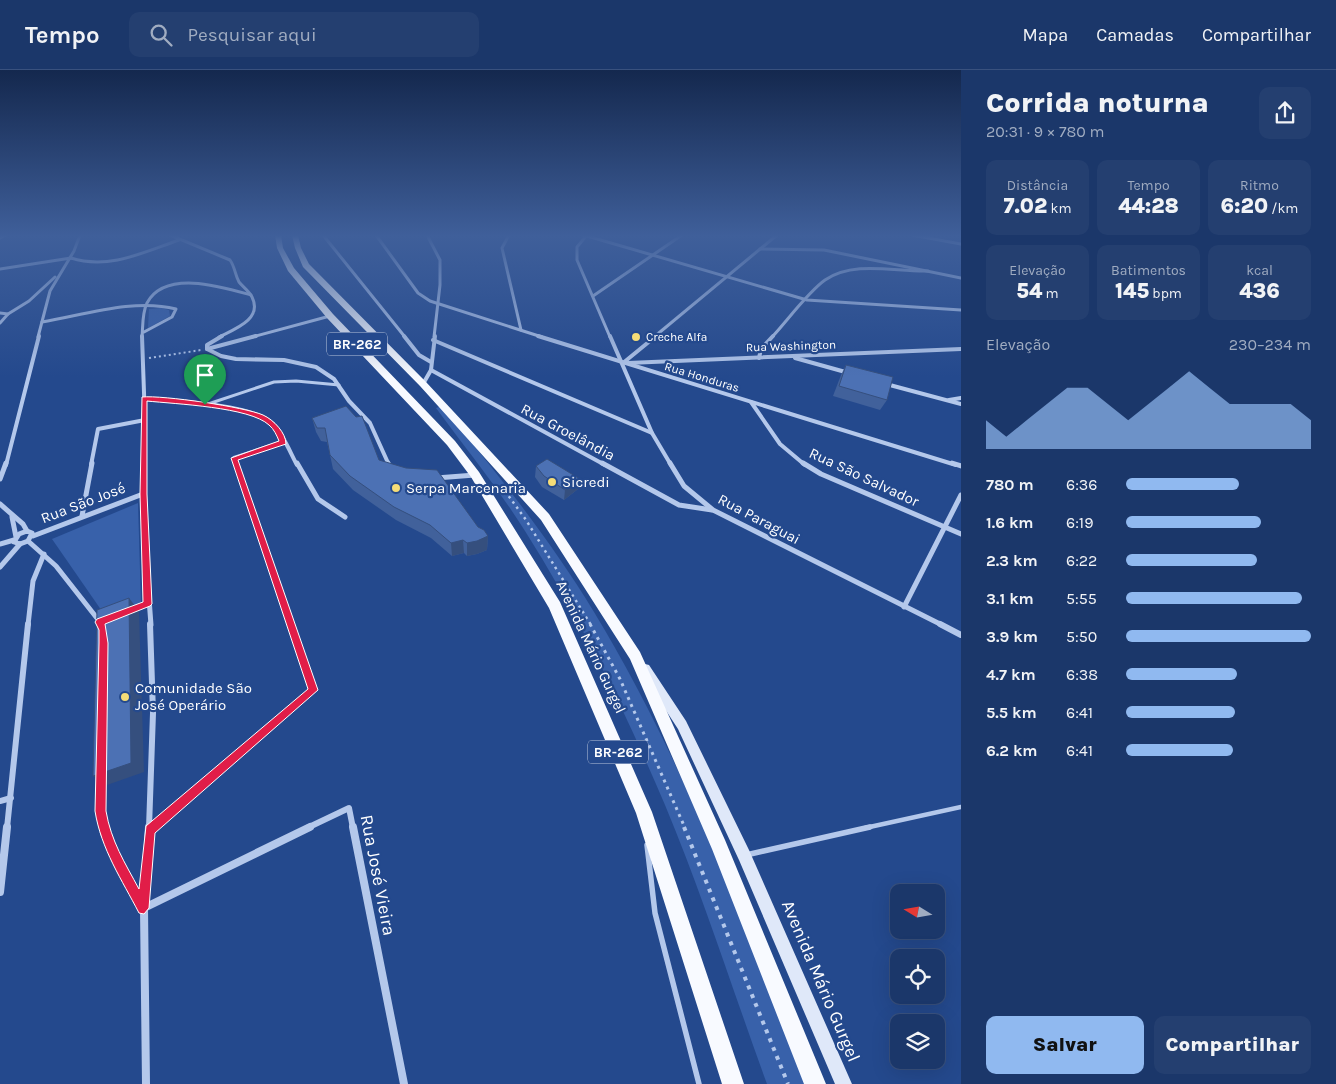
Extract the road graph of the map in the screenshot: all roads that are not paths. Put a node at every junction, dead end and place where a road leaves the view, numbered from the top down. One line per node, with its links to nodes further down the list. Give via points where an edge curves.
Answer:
1 (49, 282): 19 (street)
2 (53, 282): 17 (street)
3 (239, 282): 15 (street)
4 (302, 282): 25 (main road, Avenida Mário Gurgel / BR-262)
5 (323, 282): 40 (main road, Avenida Mário Gurgel / BR-262)
6 (361, 282): 35 (street, via 419,355)
7 (410, 282): 20 (street, Rua Honduras, via 423,298)
8 (439, 282): 20 (street)
9 (510, 282): 28 (street)
10 (588, 282): 16 (street, Rua Paraguai)
11 (613, 282): 16 (street)
12 (720, 282): 36 (street)
13 (749, 282): 18 (street)
14 (825, 282): 18 (street)
15 (251, 295): 21 (street, via 191,283 162,290); 32 (street, via 254,311 249,320 212,340)
16 (593, 296): 36 (street, Rua Paraguai)
17 (42, 299): 19 (street); 26 (street)
18 (807, 300): 22 (street); 34 (street, via 761,349)
19 (29, 302): 24 (street)
20 (438, 304): 28 (street, Rua Honduras); 30 (street)
21 (145, 306): 26 (street); 29 (street); 29 (street, via 170,307 177,312 167,321)
22 (961, 310)
23 (0, 313): 24 (street)
24 (8, 314): 27 (street)
25 (330, 316): 32 (street); 53 (main road, Avenida Mário Gurgel / BR-262, via 451,443)
26 (42, 322): 55 (street)
27 (0, 323)
28 (521, 330): 36 (street, Rua Honduras)
29 (144, 332): 43 (street)
30 (432, 340): 35 (street); 49 (street)
31 (961, 348): 33 (street, Rua Washington)
32 (207, 349): 41 (street, via 229,357 301,360 324,372)
33 (790, 357): 34 (street, Rua Washington); 38 (street)
34 (759, 358): 36 (street, Rua Washington)
35 (431, 362): 37 (street)
36 (623, 363): 45 (street, Rua Honduras); 49 (street, Rua Paraguai)
37 (431, 370): 40 (street); 59 (street, Rua Groelândia, via 679,505)
38 (854, 375)
39 (881, 382): 44 (street)
40 (423, 384): 79 (main road, Avenida Mário Gurgel / BR-262, via 545,517)
41 (339, 385): 47 (lane, via 274,382); 52 (street, via 372,427 382,456)
42 (961, 398): 44 (street)
43 (144, 399): 47 (street); 48 (street)
44 (946, 400): 46 (street)
45 (751, 402): 51 (street, Rua Honduras); 63 (street, Rua São Salvador, via 780,444 796,459 820,474)
46 (961, 404)
47 (205, 405): 50 (street, via 260,416 273,424)
48 (145, 420): 56 (street); 61 (street, via 98,429)
49 (652, 433): 59 (street, Rua Paraguai, via 684,486)
50 (283, 442): 62 (street, via 318,498); 85 (street, via 234,458 314,690)
51 (961, 466)
52 (396, 472)
53 (475, 475): 54 (street); 84 (main road, Avenida Mário Gurgel / BR-262, via 555,606)
54 (427, 478)
55 (0, 479)
56 (143, 494): 61 (street, Rua São José); 72 (street)
57 (961, 495): 63 (street)
58 (0, 504): 60 (street)
59 (713, 510): 73 (street, Rua Paraguai)
60 (12, 516): 64 (street); 66 (street)
61 (82, 516): 67 (street, Rua São José)
62 (345, 516)
63 (946, 527): 65 (street, Rua São Salvador); 73 (street)
64 (27, 531): 66 (street); 67 (street)
65 (961, 534)
66 (15, 538): 68 (street); 69 (street, via 16,544)
67 (30, 538): 69 (street, Rua São José); 70 (street)
68 (0, 544)
69 (20, 544): 71 (street)
70 (44, 554): 76 (street); 81 (street, via 33,581)
71 (0, 567)
72 (148, 604): 74 (lane); 85 (street, via 152,648)
73 (904, 607): 78 (street, Rua Paraguai)
74 (124, 613)
75 (108, 619): 76 (lane)
76 (100, 622): 77 (street)
77 (103, 630)
78 (961, 634)
79 (636, 656): 86 (street, Avenida Mário Gurgel / BR-262, via 682,725); 93 (main road, Avenida Mário Gurgel / BR-262, via 719,846)
80 (102, 762): 88 (street, via 104,832)
81 (11, 798): 82 (street); 87 (street)
82 (0, 801)
83 (961, 808): 86 (lane)
84 (644, 812): 91 (lane, via 655,913); 92 (main road, Avenida Mário Gurgel / BR-262)
85 (150, 830): 88 (street)
86 (744, 855): 94 (street, Avenida Mário Gurgel / BR-262)
87 (0, 892)
88 (144, 908): 89 (street); 90 (street, Rua José Vieira, via 349,808)
89 (146, 1084)
90 (404, 1084)
91 (699, 1084)
92 (733, 1084)
93 (815, 1084)
94 (844, 1084)

